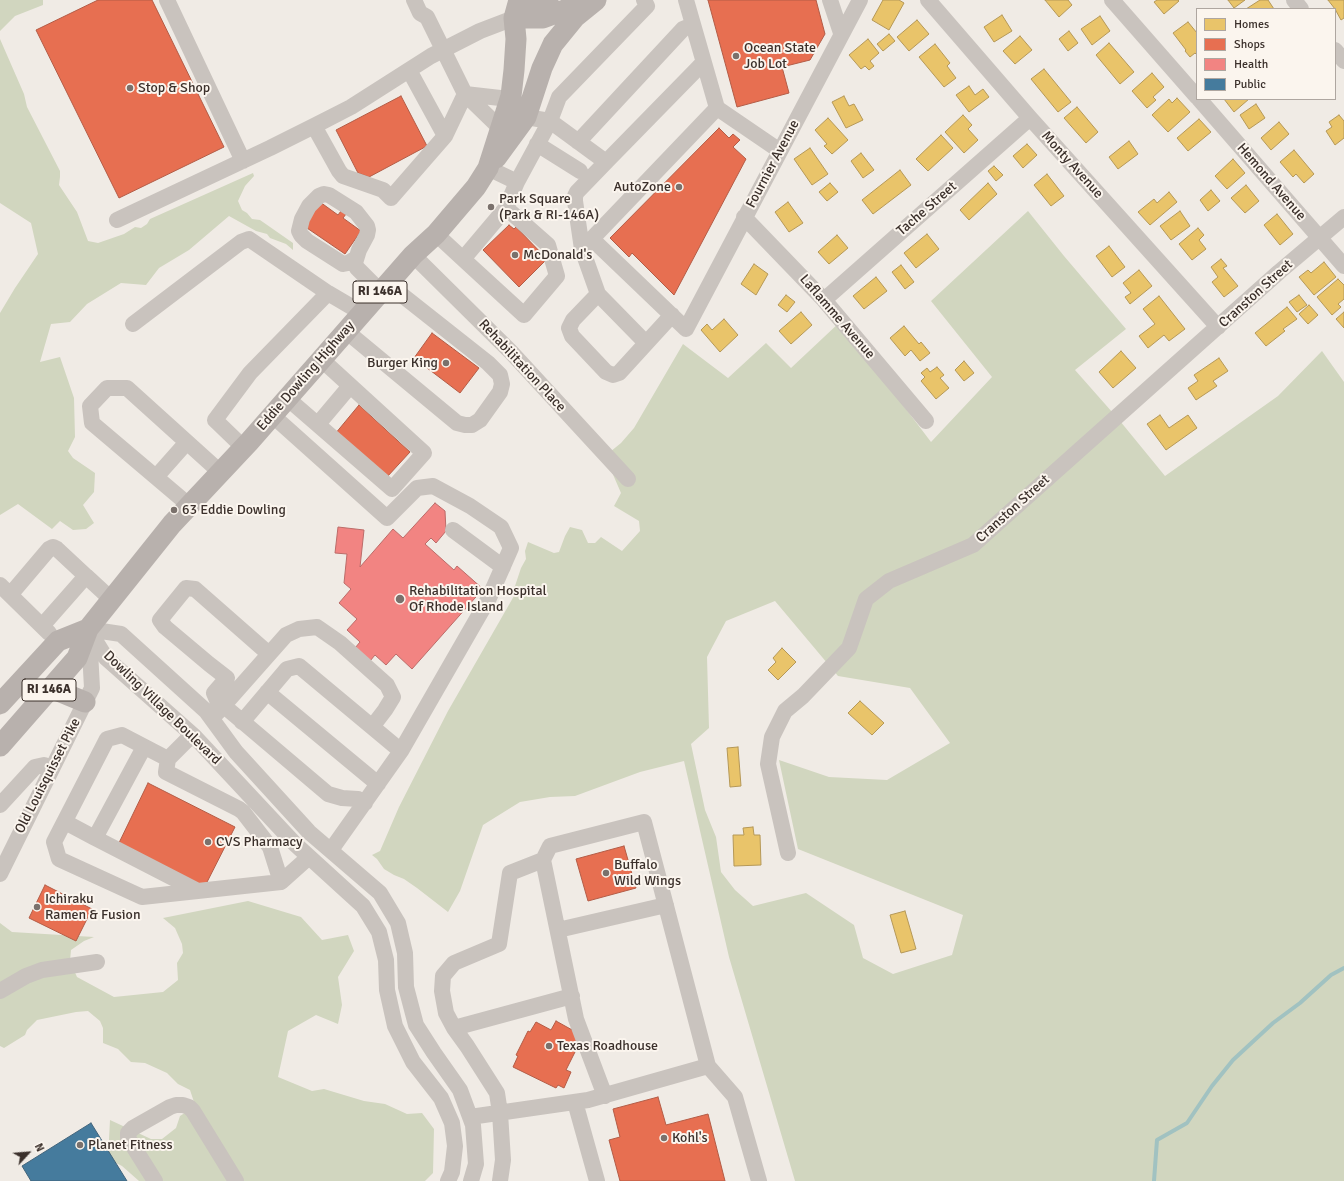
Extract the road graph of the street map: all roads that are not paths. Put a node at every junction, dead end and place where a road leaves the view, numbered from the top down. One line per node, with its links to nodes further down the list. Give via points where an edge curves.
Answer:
1 (167, 0): 37 (street)
2 (504, 0): 15 (main road, RI 146A)
3 (548, 0): 15 (main road)
4 (591, 0): 15 (main road, via 543,18)
5 (596, 0): 28 (main road, via 575,17 553,44)
6 (686, 0): 16 (street)
7 (830, 0): 17 (street)
8 (860, 0): 17 (street, Fournier Avenue)
9 (928, 0): 29 (street, Monty Avenue)
10 (1112, 0): 24 (street, Hemond Avenue)
11 (1294, 0): 14 (street)
12 (649, 2): 30 (street, via 559,97)
13 (417, 6): 19 (street, via 427,17)
14 (1300, 8)
15 (517, 9): 19 (street); 25 (main road, Eddie Dowling Highway / RI 146A, via 514,70)
16 (693, 25): 21 (street); 34 (street, via 683,29)
17 (841, 34): 36 (street, Fournier Avenue)
18 (1336, 51): 20 (street)
19 (440, 52): 22 (street); 23 (street)
20 (1344, 61)
21 (704, 65): 27 (street); 38 (street, via 700,66)
22 (409, 70): 31 (street, via 351,107); 33 (street)
23 (465, 94): 25 (street); 32 (street); 33 (street)
24 (1196, 96)
25 (509, 99): 32 (main road, Eddie Dowling Highway / RI 146A)
26 (1200, 100): 47 (street, Hemond Avenue)
27 (717, 108): 36 (street); 48 (street)
28 (526, 117): 30 (street); 39 (main road)
29 (1030, 118): 56 (street, Tache Street); 60 (street, Monty Avenue)
30 (550, 121): 34 (street); 35 (street)
31 (314, 126): 33 (street, via 343,176 383,190 391,198); 37 (street)
32 (500, 128): 39 (main road, Eddie Dowling Highway / RI 146A)
33 (445, 136)
34 (578, 142): 38 (street)
35 (538, 144): 40 (street); 41 (street)
36 (780, 151): 43 (street, Fournier Avenue)
37 (243, 161): 45 (street)
38 (606, 162): 48 (street, via 575,196)
39 (488, 168): 41 (street); 46 (main road, Eddie Dowling Highway / RI 146A, via 476,187)
40 (580, 171)
41 (516, 182): 42 (street)
42 (506, 208): 51 (street); 51 (street, via 548,245 557,276 524,315)
43 (744, 217): 56 (street, Laflamme Avenue); 58 (street, Fournier Avenue, via 686,329)
44 (1344, 217): 47 (street, Cranston Street)
45 (117, 220)
46 (436, 234): 49 (main road, Eddie Dowling Highway / RI 146A); 51 (street)
47 (1320, 238): 52 (street, Hemond Avenue); 60 (street, Cranston Street)
48 (587, 244): 55 (street); 58 (street)
49 (413, 256): 53 (main road, Eddie Dowling Highway / RI 146A); 73 (street, Rehabilitation Place, via 511,352)
50 (355, 260): 50 (street, via 367,235 367,226 356,212 329,195 319,196 309,206 302,219 299,231 301,235 343,264); 53 (street, via 357,268)
51 (463, 260)
52 (1344, 266)
53 (384, 288): 57 (main road, Eddie Dowling Highway / RI 146A); 61 (street, via 430,318 500,375 500,392 480,420 472,425 457,423)
54 (328, 293): 57 (street); 59 (street, via 250,239 241,242); 70 (street, via 250,373 215,420)
55 (598, 294): 62 (street); 62 (street, via 573,320 569,328 572,336 606,372 613,375 619,373)
56 (824, 300): 67 (street, Laflamme Avenue)
57 (362, 313): 61 (main road, Eddie Dowling Highway / RI 146A)
58 (672, 315): 62 (street)
59 (133, 324)
60 (1218, 327): 104 (street, Cranston Street, via 972,545 889,580 866,599 849,648 785,711 772,737 768,764)
61 (346, 331): 63 (main road, Eddie Dowling Highway / RI 146A)
62 (646, 343)
63 (321, 359): 64 (street); 65 (main road, Eddie Dowling Highway / RI 146A)
64 (350, 386): 68 (street); 68 (street, via 424,453 392,489)
65 (287, 398): 66 (main road, Eddie Dowling Highway / RI 146A); 68 (street)
66 (272, 414): 70 (main road, Eddie Dowling Highway / RI 146A); 76 (street, via 387,518 417,488 433,486 470,506 501,527 511,548)
67 (926, 421)
68 (318, 424)
69 (187, 442): 71 (street); 72 (street); 72 (street, via 127,388 106,388 90,406 92,424)
70 (243, 447): 71 (main road, Eddie Dowling Highway / RI 146A)
71 (220, 472): 74 (main road, Eddie Dowling Highway / RI 146A)
72 (156, 478): 74 (street)
73 (628, 479)
74 (190, 506): 79 (main road, Eddie Dowling Highway / RI 146A, via 172,524)
75 (453, 530): 76 (street)
76 (503, 567): 95 (street, via 489,598)
77 (86, 576): 78 (street, via 53,547); 79 (street); 80 (street)
78 (5, 590): 80 (street)
79 (112, 600): 81 (main road, Eddie Dowling Highway / RI 146A)
80 (42, 626): 82 (street)
81 (88, 629): 82 (main road, Eddie Dowling Highway / RI 146A); 84 (main road, Eddie Dowling Highway / RI 146A, via 77,658); 86 (street, Old Louisquisset Pike, via 92,688); 89 (street, Dowling Village Boulevard, via 121,634); 92 (street, Dowling Village Boulevard, via 106,658)
82 (58, 641): 87 (main road, Eddie Dowling Highway / RI 146A)
83 (269, 654): 88 (street); 88 (street, via 195,589 186,588 160,620 165,627 227,678 214,693 217,700); 91 (street, via 286,635 299,629 317,627 387,685 393,697)
84 (51, 688): 86 (main road); 93 (main road, Eddie Dowling Highway / RI 146A)
85 (267, 692): 90 (street); 91 (street, via 287,669 299,666); 98 (street)
86 (85, 702): 97 (street, Old Louisquisset Pike)
87 (0, 704)
88 (224, 705): 89 (street); 90 (street)
89 (212, 719): 103 (street, Dowling Village Boulevard, via 236,752 303,826)
90 (242, 722): 99 (street, via 328,794 342,798 358,798)
91 (372, 727): 95 (street)
92 (192, 735): 96 (street); 105 (street, Dowling Village Boulevard)
93 (0, 746)
94 (144, 746): 96 (street); 101 (street, via 122,735 107,739); 102 (street)
95 (401, 751): 98 (street)
96 (168, 759): 108 (street, via 166,772 243,812 270,847)
97 (52, 768): 100 (street, via 44,765 34,767); 107 (street, Old Louisquisset Pike)
98 (378, 784): 99 (street)
99 (365, 803): 103 (street)
100 (0, 805)
101 (64, 822): 102 (street); 109 (street, via 54,842 59,859 142,897)
102 (95, 838): 109 (street)
103 (331, 850): 120 (street, Dowling Village Boulevard, via 380,893 398,923 405,953 406,987 416,1025 460,1090)
104 (788, 853)
105 (309, 857): 108 (street); 124 (street, Dowling Village Boulevard, via 363,906 379,932 386,960 387,990 395,1026 413,1062 441,1098 452,1123 454,1146 452,1172)
106 (543, 860): 110 (street, via 550,846 644,822); 111 (street); 115 (street, via 510,873 499,944 454,963 443,976 442,991 446,1013)
107 (0, 872)
108 (281, 882): 109 (street)
109 (198, 891)
110 (666, 905): 111 (street); 116 (street)
111 (558, 930): 114 (street)
112 (97, 962): 113 (street, via 42,970)
113 (0, 991)
114 (572, 996): 115 (street); 117 (street, via 576,1019)
115 (454, 1028): 119 (street, via 497,1093)
116 (708, 1066): 117 (street); 128 (street, via 735,1097)
117 (605, 1096): 118 (street)
118 (575, 1102): 119 (street); 127 (street)
119 (500, 1112): 120 (street); 126 (street, via 503,1160)
120 (470, 1117): 125 (street, Dowling Village Boulevard, via 476,1164)
121 (155, 1181): 122 (street, via 128,1138 128,1133 176,1105 183,1105 193,1111)
122 (236, 1181): 123 (street)
123 (247, 1181)
124 (448, 1181)
125 (471, 1181)
126 (500, 1181)
127 (597, 1181)
128 (759, 1181)

